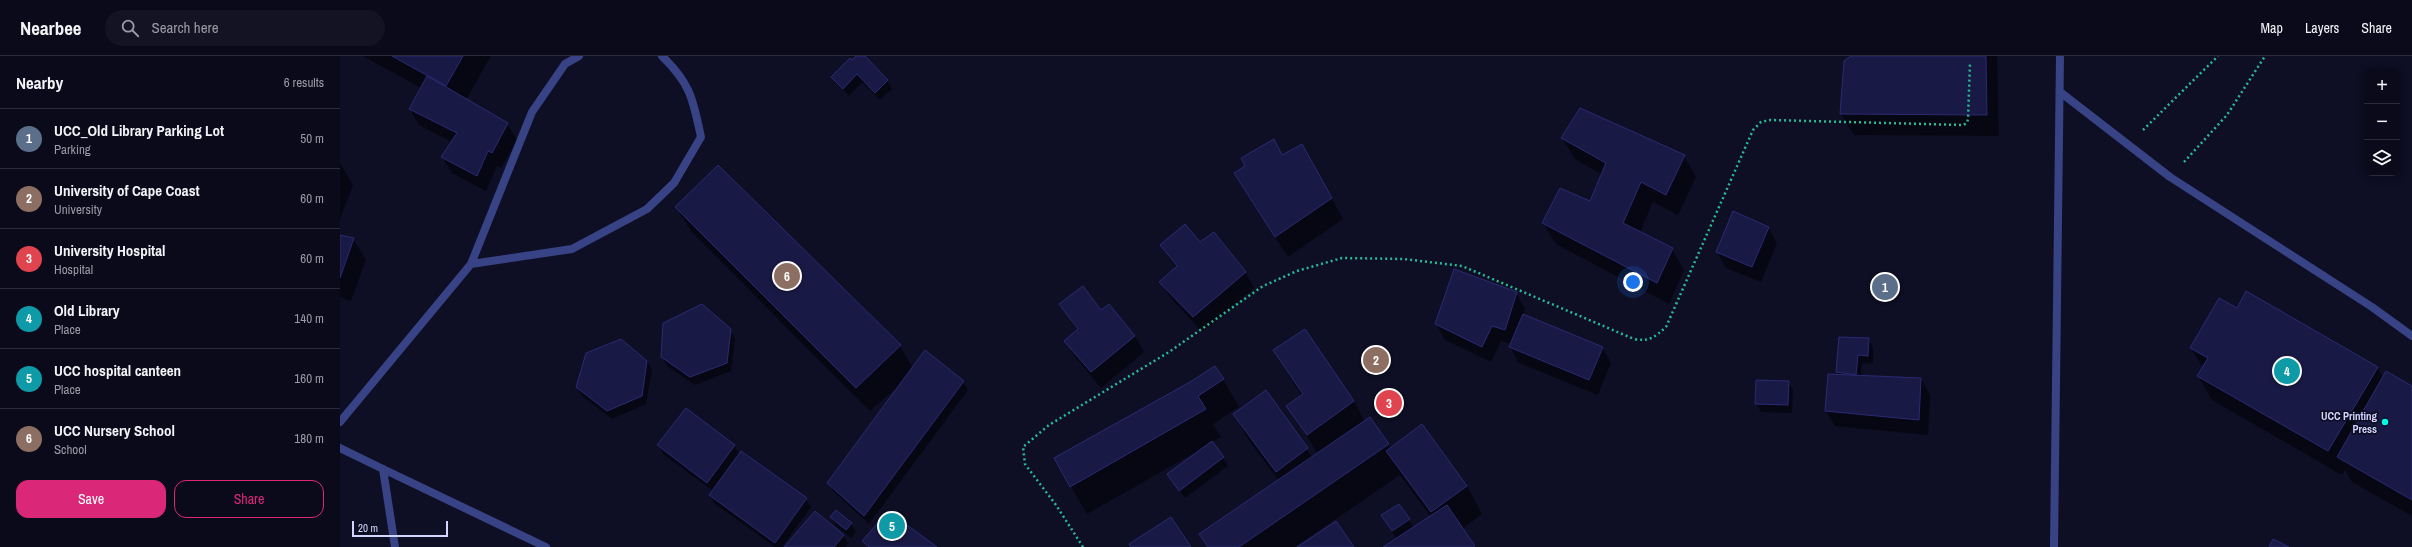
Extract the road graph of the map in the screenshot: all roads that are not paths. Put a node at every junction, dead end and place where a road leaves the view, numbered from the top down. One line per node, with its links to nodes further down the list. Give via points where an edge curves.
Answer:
1 (579, 56): 4 (street)
2 (662, 56): 6 (street, via 675,68 691,94 701,137 674,183 647,209 572,249)
3 (2060, 56): 5 (street)
4 (566, 60): 6 (street, via 532,112)
5 (2060, 92): 7 (street, via 2170,177 2372,307); 13 (street)
6 (471, 264): 8 (street)
7 (2412, 336)
8 (340, 422)
9 (340, 448): 10 (street)
10 (383, 469): 11 (street); 12 (street)
11 (395, 547)
12 (546, 547)
13 (2054, 547)

